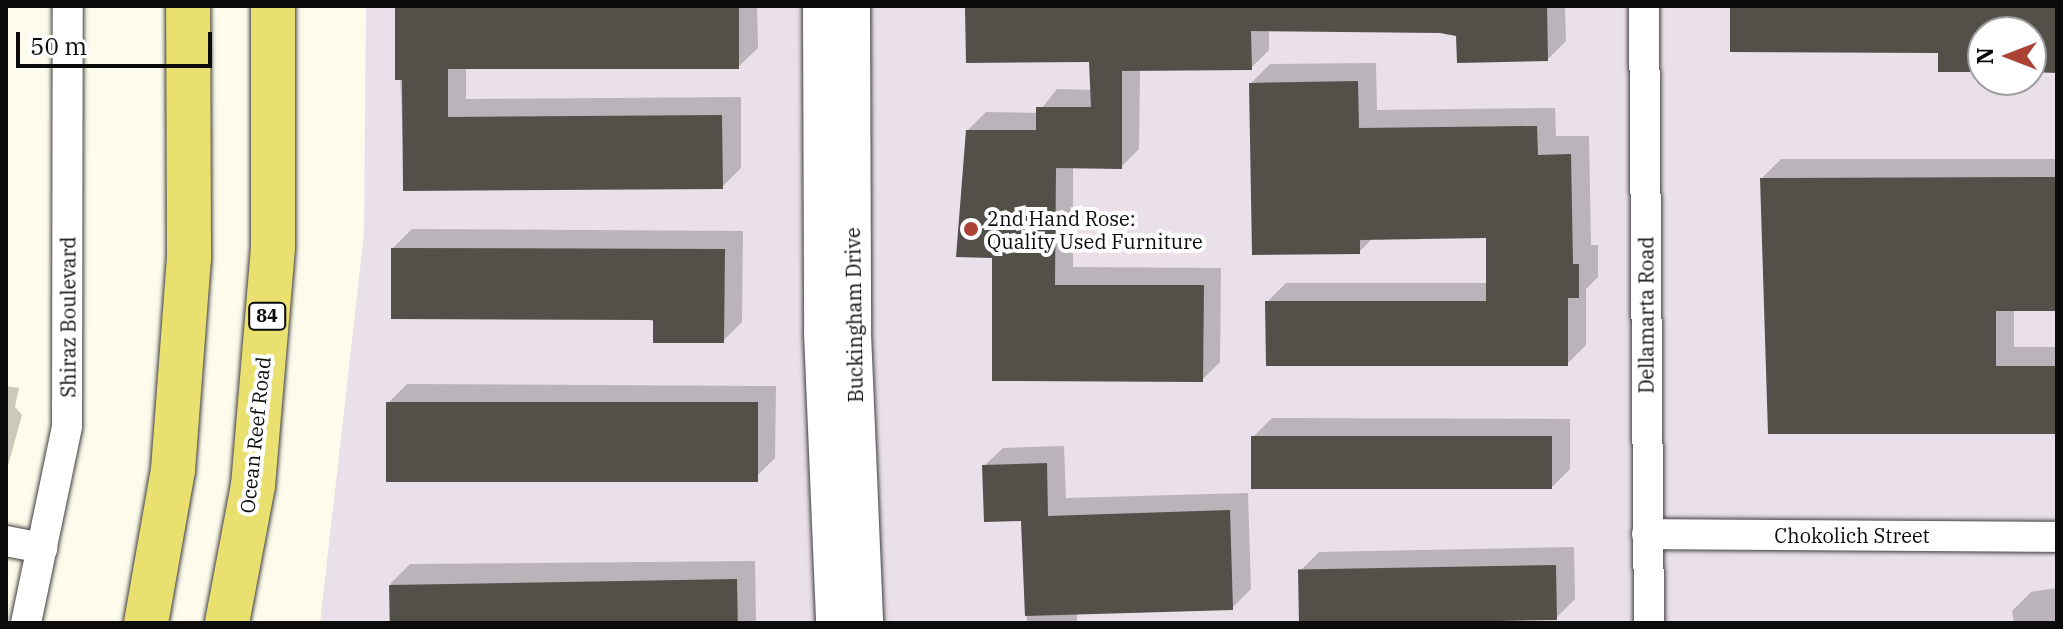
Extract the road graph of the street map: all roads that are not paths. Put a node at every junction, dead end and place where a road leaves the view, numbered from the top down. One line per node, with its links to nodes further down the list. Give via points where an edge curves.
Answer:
1 (68, 6): 10 (street, Shiraz Boulevard, via 67,426)
2 (188, 6): 12 (main road, via 188,273 173,470)
3 (273, 6): 13 (main road, Ocean Reef Road / 84, via 273,247 253,486)
4 (821, 6): 14 (street, Buckingham Drive, via 822,333)
5 (852, 6): 15 (street, Buckingham Drive, via 853,333)
6 (1644, 6): 7 (street, Dellamarta Road)
7 (1647, 534): 8 (street, Chokolich Street); 16 (street, Dellamarta Road)
8 (2057, 537)
9 (6, 541): 10 (street)
10 (42, 548): 11 (street, Shiraz Boulevard)
11 (26, 623)
12 (146, 623)
13 (227, 623)
14 (834, 623)
15 (865, 623)
16 (1649, 623)

